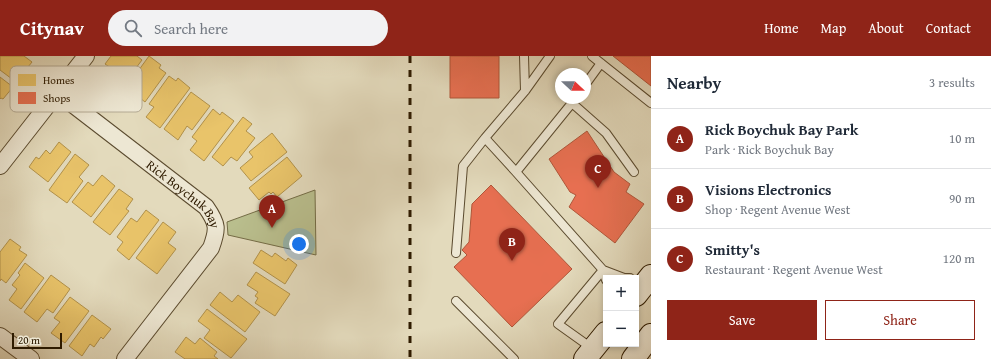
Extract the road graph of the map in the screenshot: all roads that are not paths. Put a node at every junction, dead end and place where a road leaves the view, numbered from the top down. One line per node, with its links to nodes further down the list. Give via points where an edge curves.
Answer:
1 (86, 56): 6 (street)
2 (524, 56): 8 (lane)
3 (550, 56): 8 (lane)
4 (592, 56): 5 (lane)
5 (601, 63): 7 (lane); 9 (lane)
6 (79, 66)
7 (591, 77)
8 (525, 91): 14 (lane)
9 (651, 103)
10 (572, 104): 16 (lane)
11 (577, 104): 17 (lane, via 606,133)
12 (44, 112): 15 (street)
13 (82, 112): 28 (street, Rick Boychuk Bay, via 206,207 214,218 216,233 211,248)
14 (485, 138): 16 (lane); 18 (lane, via 463,166)
15 (0, 166)
16 (516, 172): 19 (lane)
17 (634, 172)
18 (456, 252)
19 (603, 270): 20 (lane); 21 (lane, via 624,278); 26 (lane, via 558,324)
20 (604, 275)
21 (642, 277)
22 (456, 301): 29 (lane)
23 (0, 336): 27 (street)
24 (651, 336): 30 (main road)
25 (603, 337): 26 (main road)
26 (589, 354)
27 (31, 359)
28 (125, 359)
29 (514, 359)
30 (634, 359)

